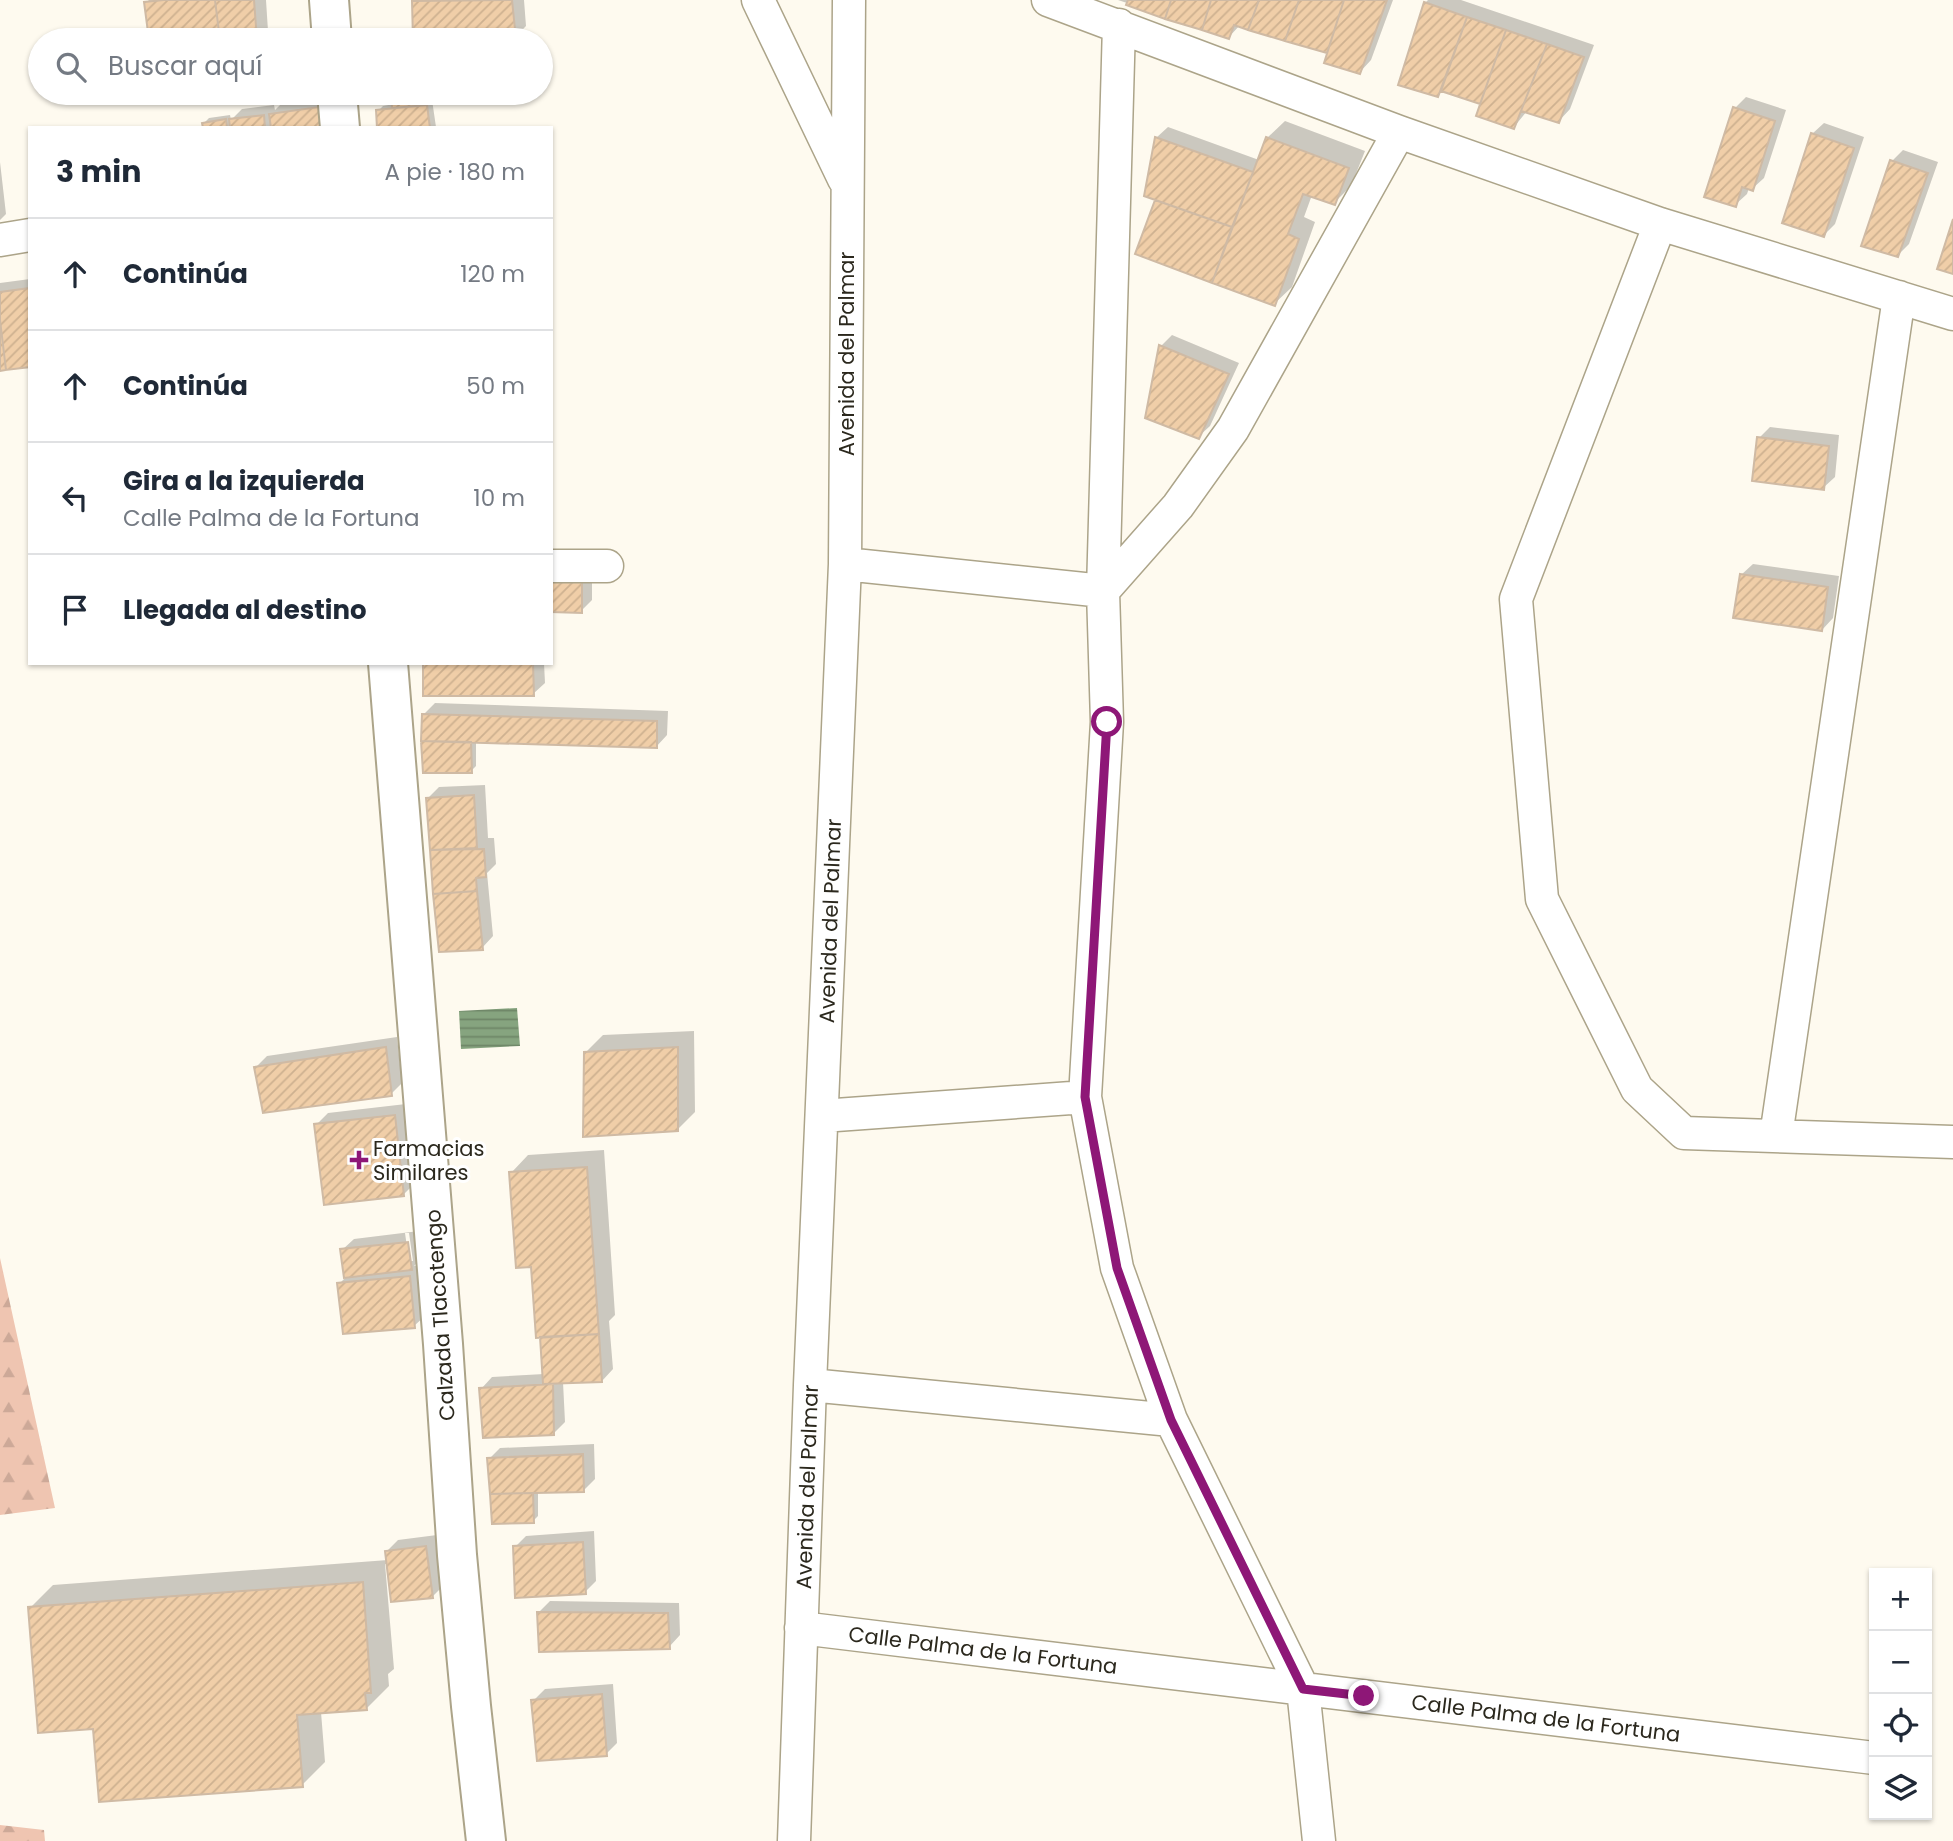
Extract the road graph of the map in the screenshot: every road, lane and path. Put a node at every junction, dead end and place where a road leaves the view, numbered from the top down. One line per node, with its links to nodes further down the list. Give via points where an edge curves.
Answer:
1 (329, 0): 6 (street)
2 (758, 0): 10 (street)
3 (849, 0): 10 (street, Avenida del Palmar)
4 (1048, 0): 5 (street)
5 (1118, 25): 9 (street); 19 (street)
6 (331, 28)
7 (338, 105): 8 (street)
8 (340, 126)
9 (1399, 132): 11 (street); 19 (street, via 1233,429 1178,506)
10 (848, 186): 16 (street, Avenida del Palmar)
11 (1660, 224): 14 (street); 23 (street, via 1516,598 1542,899 1637,1089 1684,1133)
12 (28, 235): 13 (street)
13 (0, 240)
14 (1899, 296): 15 (street); 23 (street)
15 (1953, 314)
16 (845, 564): 19 (street); 22 (street, Avenida del Palmar)
17 (553, 566): 18 (street)
18 (607, 566)
19 (1103, 591): 21 (street, via 1107,722)
20 (388, 665): 30 (street, Calzada Tlacotengo, via 457,1555)
21 (1085, 1097): 22 (street); 26 (street, via 1117,1268)
22 (822, 1116): 25 (street, Avenida del Palmar)
23 (1776, 1136): 24 (street)
24 (1953, 1142)
25 (810, 1385): 26 (street); 27 (street, Avenida del Palmar)
26 (1171, 1420): 28 (street)
27 (802, 1628): 28 (street, Calle Palma de la Fortuna); 31 (street, Avenida del Palmar)
28 (1303, 1689): 29 (street, Calle Palma de la Fortuna); 32 (street)
29 (1869, 1757)
30 (486, 1841)
31 (794, 1841)
32 (1319, 1841)

